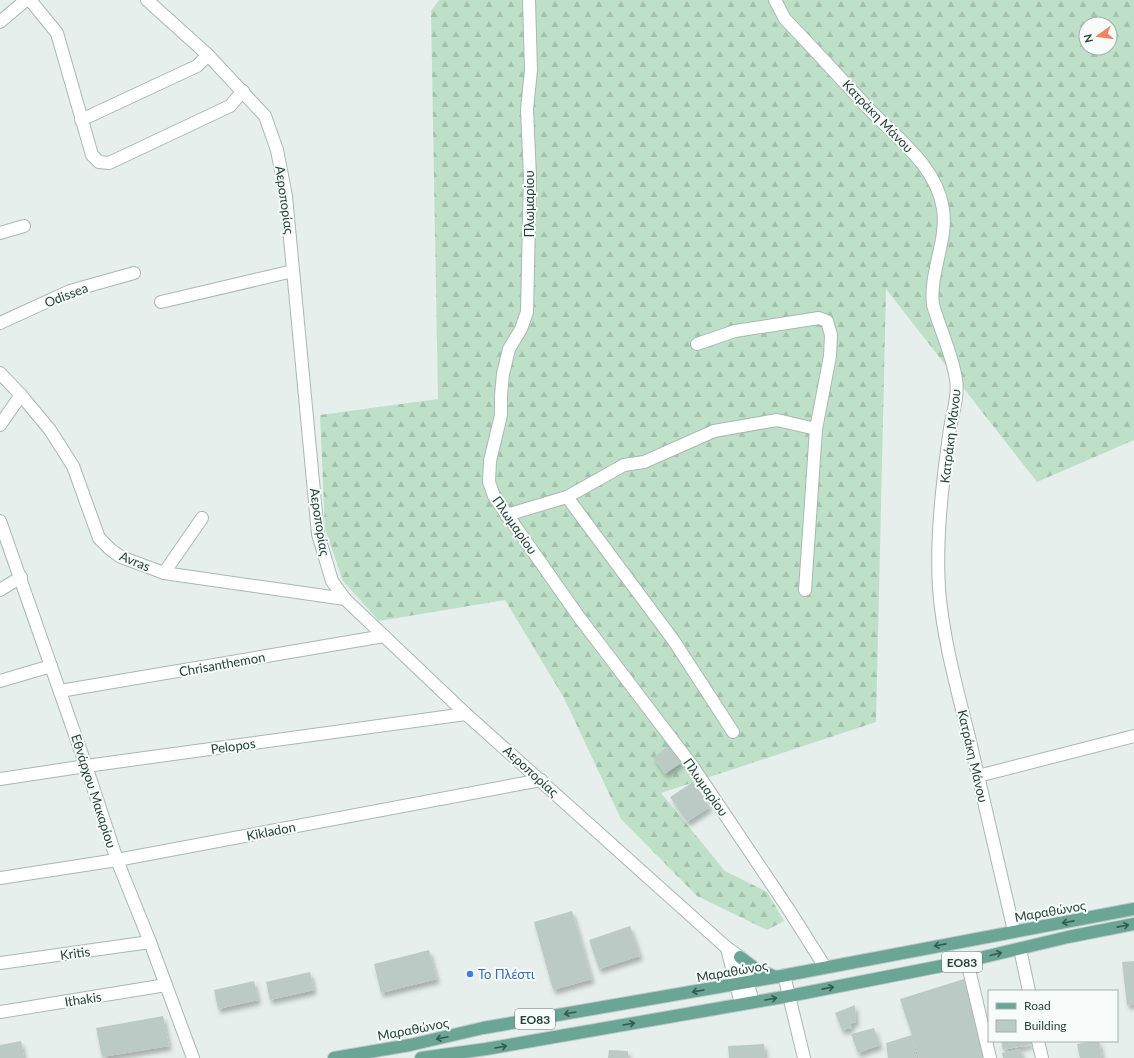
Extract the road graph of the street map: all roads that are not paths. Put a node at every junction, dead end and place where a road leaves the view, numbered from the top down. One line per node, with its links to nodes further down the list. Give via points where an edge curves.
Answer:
1 (26, 0): 6 (street)
2 (30, 0): 9 (street, via 57,33)
3 (147, 0): 7 (street, Αεροπορίας)
4 (529, 0): 22 (street, Πλωμαρίου, via 531,70 527,109 530,177 527,312 507,355 501,415 490,461 489,482)
5 (775, 0): 38 (street, Κατράκη Μάνου, via 785,19 912,151 929,174 943,209 943,228 931,293 934,312 956,378 957,391 949,433 941,510 938,549 939,589 948,643)
6 (0, 22)
7 (208, 56): 8 (street, Αεροπορίας); 9 (street, via 197,66)
8 (243, 91): 9 (street, via 230,106 109,163 99,162 92,155); 12 (street, Αεροπορίας, via 265,116 278,150 286,196)
9 (82, 120)
10 (24, 226): 11 (street)
11 (0, 232)
12 (293, 271): 14 (street); 29 (street, Αεροπορίας, via 318,534 332,581)
13 (134, 274): 15 (street, Odissea, via 70,291)
14 (161, 302)
15 (0, 323)
16 (697, 344): 20 (street, via 735,331 819,318 827,321 831,335 830,356)
17 (0, 373): 18 (street, Avras)
18 (22, 395): 19 (street); 25 (street, Avras, via 50,430 73,466 99,538 121,557)
19 (0, 425)
20 (816, 429): 21 (street, via 777,420 714,431 644,462 624,466); 28 (street)
21 (567, 497): 22 (street); 35 (street, via 674,641)
22 (506, 515): 52 (street, Πλωμαρίου, via 579,617 693,767)
23 (202, 518): 25 (street)
24 (0, 521): 26 (street, Εθνάρχου Μακαρίου)
25 (164, 573): 29 (street, Avras)
26 (21, 577): 27 (street); 31 (street, Εθνάρχου Μακαρίου)
27 (0, 590)
28 (805, 590)
29 (345, 599): 30 (street, Αεροπορίας)
30 (384, 636): 33 (street, Chrisanthemon); 34 (street, Αεροπορίας)
31 (51, 666): 32 (street); 33 (street, Εθνάρχου Μακαρίου)
32 (0, 681)
33 (60, 691): 37 (street, Εθνάρχου Μακαρίου)
34 (466, 714): 37 (street, Pelopos); 40 (street, Αεροπορίας)
35 (733, 732)
36 (1134, 736): 38 (street)
37 (86, 766): 39 (street, Pelopos); 41 (street, Εθνάρχου Μακαρίου)
38 (978, 776): 45 (street, Κατράκη Μάνου)
39 (0, 779)
40 (541, 780): 41 (street, Kikladon); 47 (street, Αεροπορίας)
41 (116, 860): 42 (street, Kikladon); 46 (street, Εθνάρχου Μακαρίου)
42 (0, 878)
43 (1134, 909): 45 (main road, Μαραθώνος / ΕΟ83, one-way to 45)
44 (1134, 924): 48 (main road, ΕΟ83, one-way to 44)
45 (1014, 931): 52 (main road, Μαραθώνος / ΕΟ83, one-way to 52)
46 (150, 942): 51 (street, Kritis); 55 (street, Εθνάρχου Μακαρίου)
47 (727, 948): 49 (street, Αεροπορίας); 54 (street)
48 (1020, 948): 50 (main road, ΕΟ83, one-way to 48); 56 (street)
49 (740, 957): 53 (main road, via 756,969); 54 (street)
50 (967, 961): 57 (main road, ΕΟ83, one-way to 50); 67 (street)
51 (0, 964)
52 (824, 967): 53 (main road, Μαραθώνος / ΕΟ83)
53 (780, 976): 54 (main road, Μαραθώνος / ΕΟ83); 57 (street)
54 (743, 983): 58 (street); 59 (street); 64 (main road, Μαραθώνος / ΕΟ83, one-way to 64, via 483,1028 410,1045)
55 (166, 985): 60 (street, Ithakis); 63 (street, Εθνάρχου Μακαρίου)
56 (1028, 990)
57 (789, 996): 58 (main road, ΕΟ83, one-way to 57); 66 (street)
58 (753, 1002): 59 (main road, ΕΟ83)
59 (741, 1004): 62 (main road, ΕΟ83, one-way to 59)
60 (0, 1012)
61 (1038, 1042): 68 (street)
62 (464, 1055): 65 (main road, ΕΟ83)
63 (193, 1058)
64 (334, 1058)
65 (421, 1058)
66 (804, 1058)
67 (990, 1058)
68 (1042, 1058)

